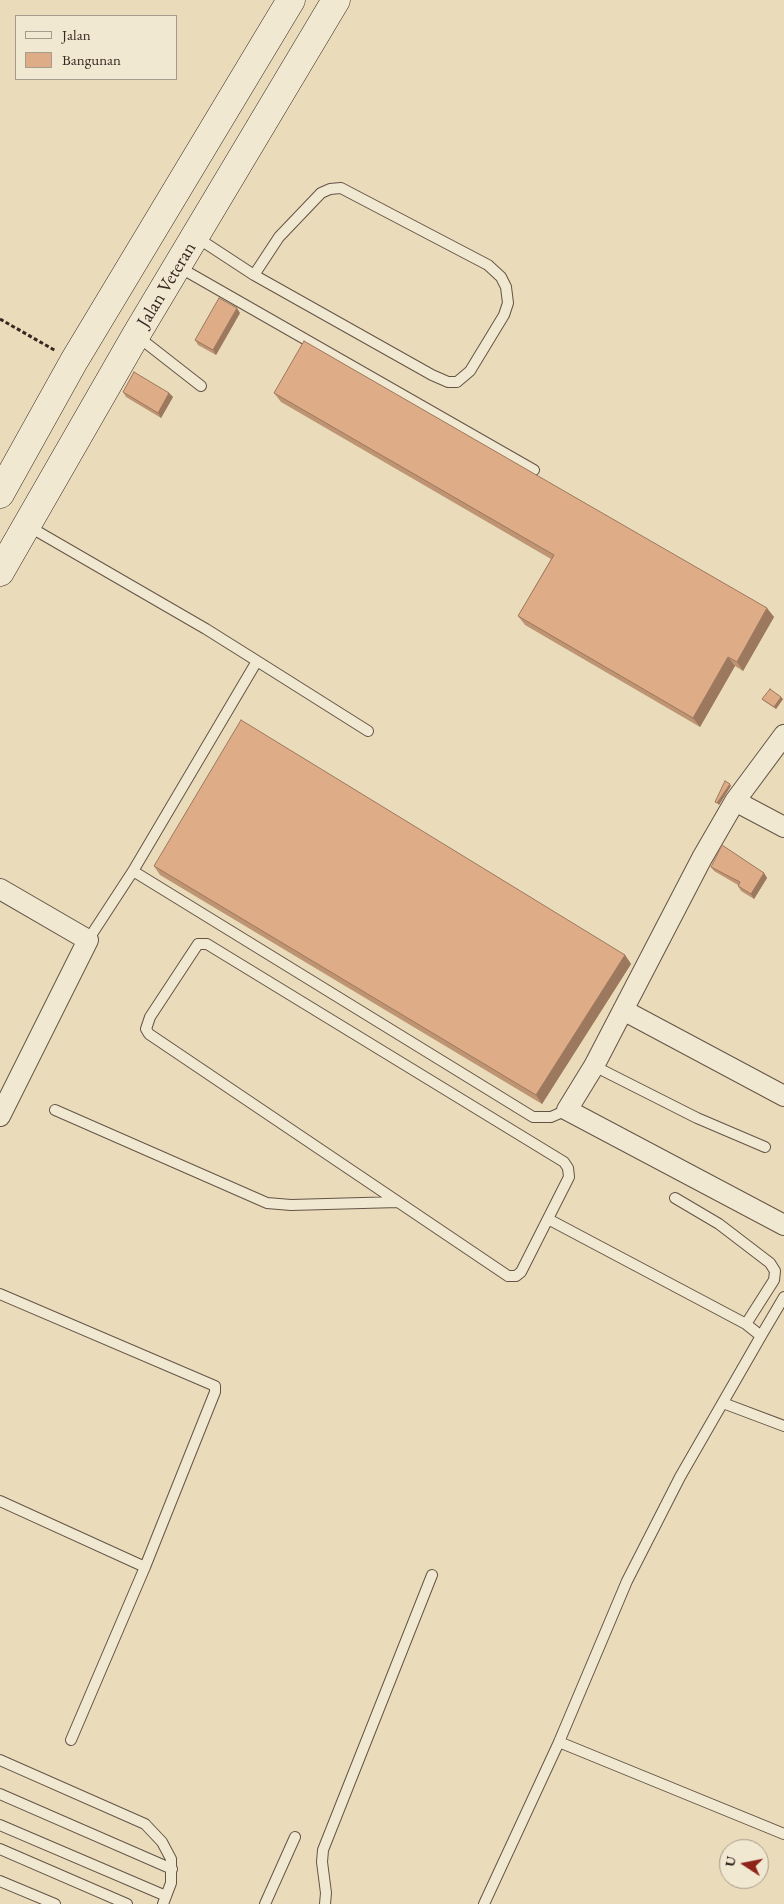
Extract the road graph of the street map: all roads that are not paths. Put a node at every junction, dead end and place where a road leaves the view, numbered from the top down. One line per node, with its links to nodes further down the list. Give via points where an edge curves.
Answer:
1 (291, 0): 3 (main road)
2 (336, 0): 4 (main road, Jalan Veteran)
3 (249, 68): 4 (main road); 11 (main road, via 74,361)
4 (284, 86): 5 (main road, Jalan Veteran)
5 (196, 237): 6 (main road, Jalan Veteran); 7 (lane)
6 (177, 266): 8 (main road, Jalan Veteran); 10 (lane)
7 (254, 275): 7 (lane, via 448,382 457,382 470,371 508,303 501,277 488,265 341,188 330,189 315,200 279,237)
8 (136, 335): 9 (lane); 12 (main road, Jalan Veteran)
9 (201, 386)
10 (534, 470)
11 (0, 494)
12 (25, 525): 13 (main road, Jalan Veteran); 14 (lane)
13 (0, 572)
14 (257, 661): 15 (lane); 19 (lane)
15 (368, 731)
16 (784, 735): 17 (street)
17 (735, 801): 18 (street); 22 (street, via 678,903)
18 (784, 827)
19 (133, 871): 21 (lane); 26 (lane, via 533,1117)
20 (0, 889): 21 (street)
21 (88, 940): 27 (street)
22 (631, 1015): 23 (street); 24 (street)
23 (594, 1066): 26 (street); 28 (lane, via 697,1118)
24 (784, 1096)
25 (55, 1110): 30 (lane, via 267,1202 291,1205)
26 (575, 1114): 32 (street)
27 (0, 1116)
28 (765, 1147)
29 (675, 1198): 35 (lane, via 719,1224 770,1263 775,1271 774,1280)
30 (398, 1202): 31 (lane, via 508,1276 521,1272); 31 (lane, via 150,1034 146,1028 150,1017 198,944 207,944 564,1162 569,1177)
31 (548, 1219): 35 (lane)
32 (784, 1225)
33 (0, 1294): 40 (lane, via 215,1386)
34 (784, 1297): 36 (lane)
35 (746, 1324): 36 (lane)
36 (761, 1336): 37 (lane)
37 (722, 1403): 38 (lane); 43 (lane, via 680,1476 627,1581)
38 (784, 1426)
39 (0, 1501): 40 (lane)
40 (144, 1567): 42 (lane)
41 (432, 1576): 56 (lane, via 323,1850)
42 (71, 1740)
43 (559, 1742): 47 (lane); 57 (lane)
44 (0, 1760): 50 (lane, via 145,1824 162,1842 171,1859)
45 (0, 1794): 50 (lane)
46 (0, 1825): 52 (lane)
47 (784, 1834)
48 (295, 1837): 55 (lane)
49 (0, 1849): 54 (lane)
50 (172, 1870): 52 (lane)
51 (0, 1881): 53 (lane)
52 (165, 1900)
53 (55, 1904)
54 (127, 1904)
55 (265, 1904)
56 (325, 1904)
57 (484, 1904)

